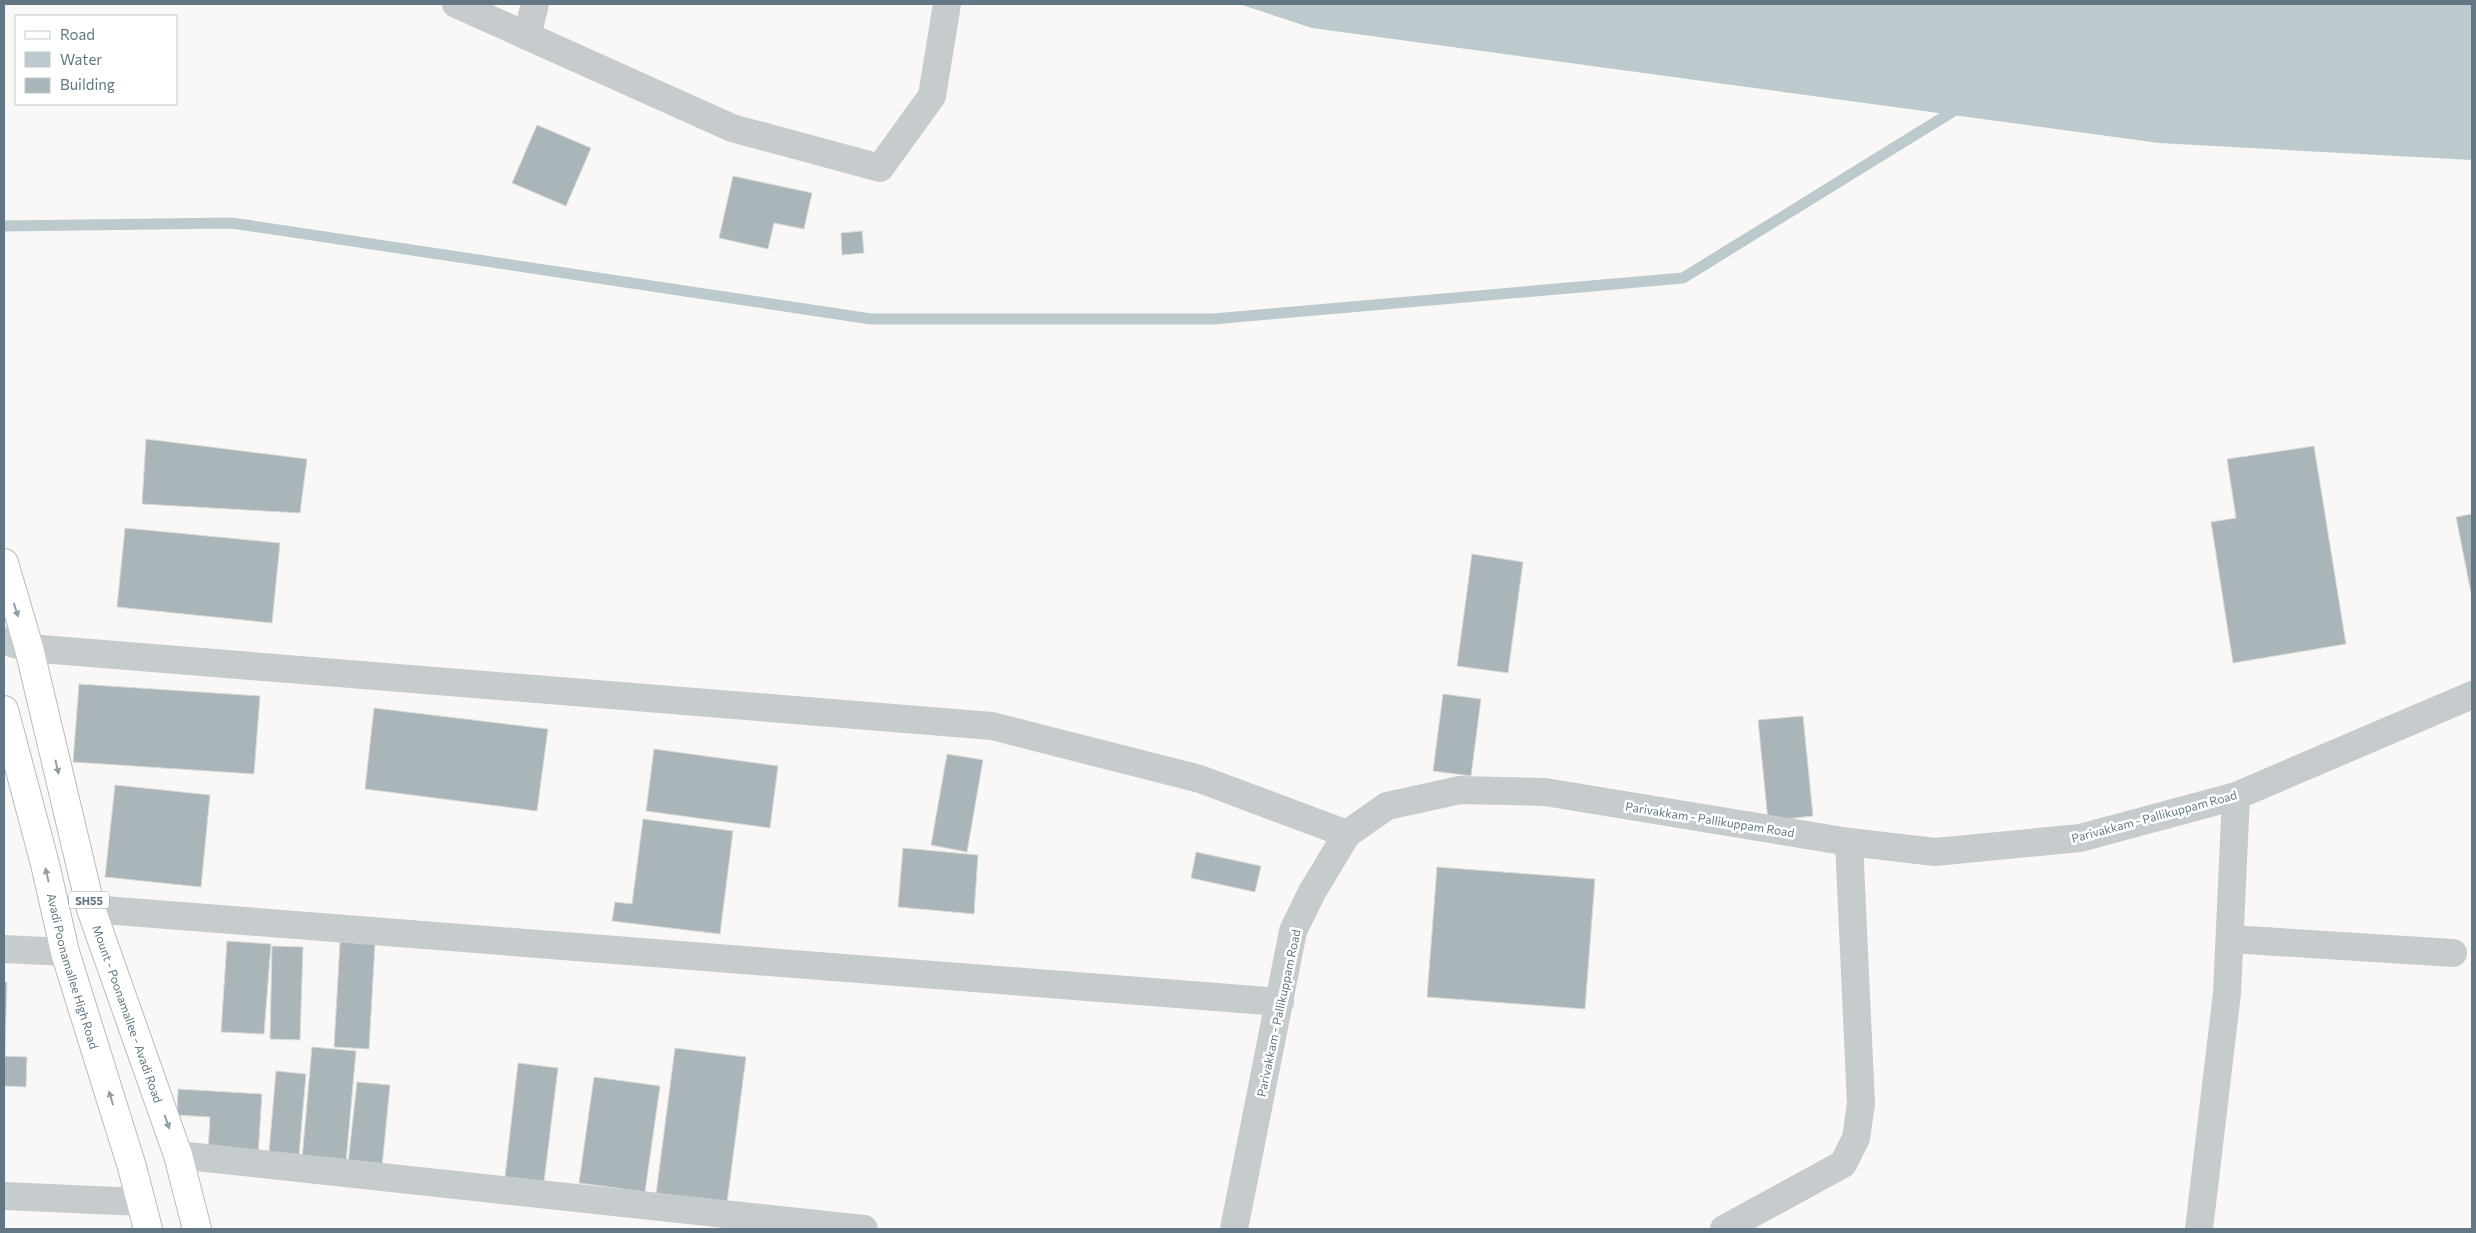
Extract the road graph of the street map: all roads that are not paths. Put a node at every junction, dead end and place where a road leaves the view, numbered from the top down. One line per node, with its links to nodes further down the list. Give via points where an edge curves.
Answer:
1 (456, 4): 4 (street)
2 (535, 4): 4 (street)
3 (947, 4): 4 (street, via 932,96 880,168 732,128)
4 (527, 36)
5 (4, 563): 6 (main road, Mount - Poonamallee - Avadi Road / SH55, one-way to 6)
6 (16, 644): 10 (street, via 992,726 1200,779); 12 (main road, Mount - Poonamallee - Avadi Road / SH55, one-way to 12)
7 (2472, 695): 9 (street, Parivakkam - Pallikuppam Road)
8 (4, 710): 15 (main road, Avadi Poonamallee High Road / SH55, one-way to 8)
9 (2236, 796): 11 (street, Parivakkam - Pallikuppam Road, via 2080,838 1935,852); 13 (street)
10 (1347, 834): 11 (street, Parivakkam - Pallikuppam Road, via 1387,806 1460,790 1545,792); 17 (street, Parivakkam - Pallikuppam Road, via 1293,931)
11 (1849, 842): 25 (street, via 1861,1104 1856,1138 1843,1164)
12 (91, 909): 17 (street); 18 (main road, Mount - Poonamallee - Avadi Road / SH55, one-way to 18)
13 (2230, 939): 16 (street); 26 (street, via 2227,993)
14 (4, 949): 15 (street)
15 (65, 952): 20 (main road, Avadi Poonamallee High Road / SH55, one-way to 15)
16 (2453, 953)
17 (1280, 1002): 24 (street, Parivakkam - Pallikuppam Road)
18 (178, 1155): 22 (main road, Mount - Poonamallee - Avadi Road / SH55); 23 (street)
19 (4, 1196): 20 (street)
20 (141, 1202): 21 (main road, Avadi Poonamallee High Road / SH55)
21 (148, 1229)
22 (197, 1229)
23 (864, 1229)
24 (1234, 1229)
25 (1724, 1229)
26 (2199, 1229)

